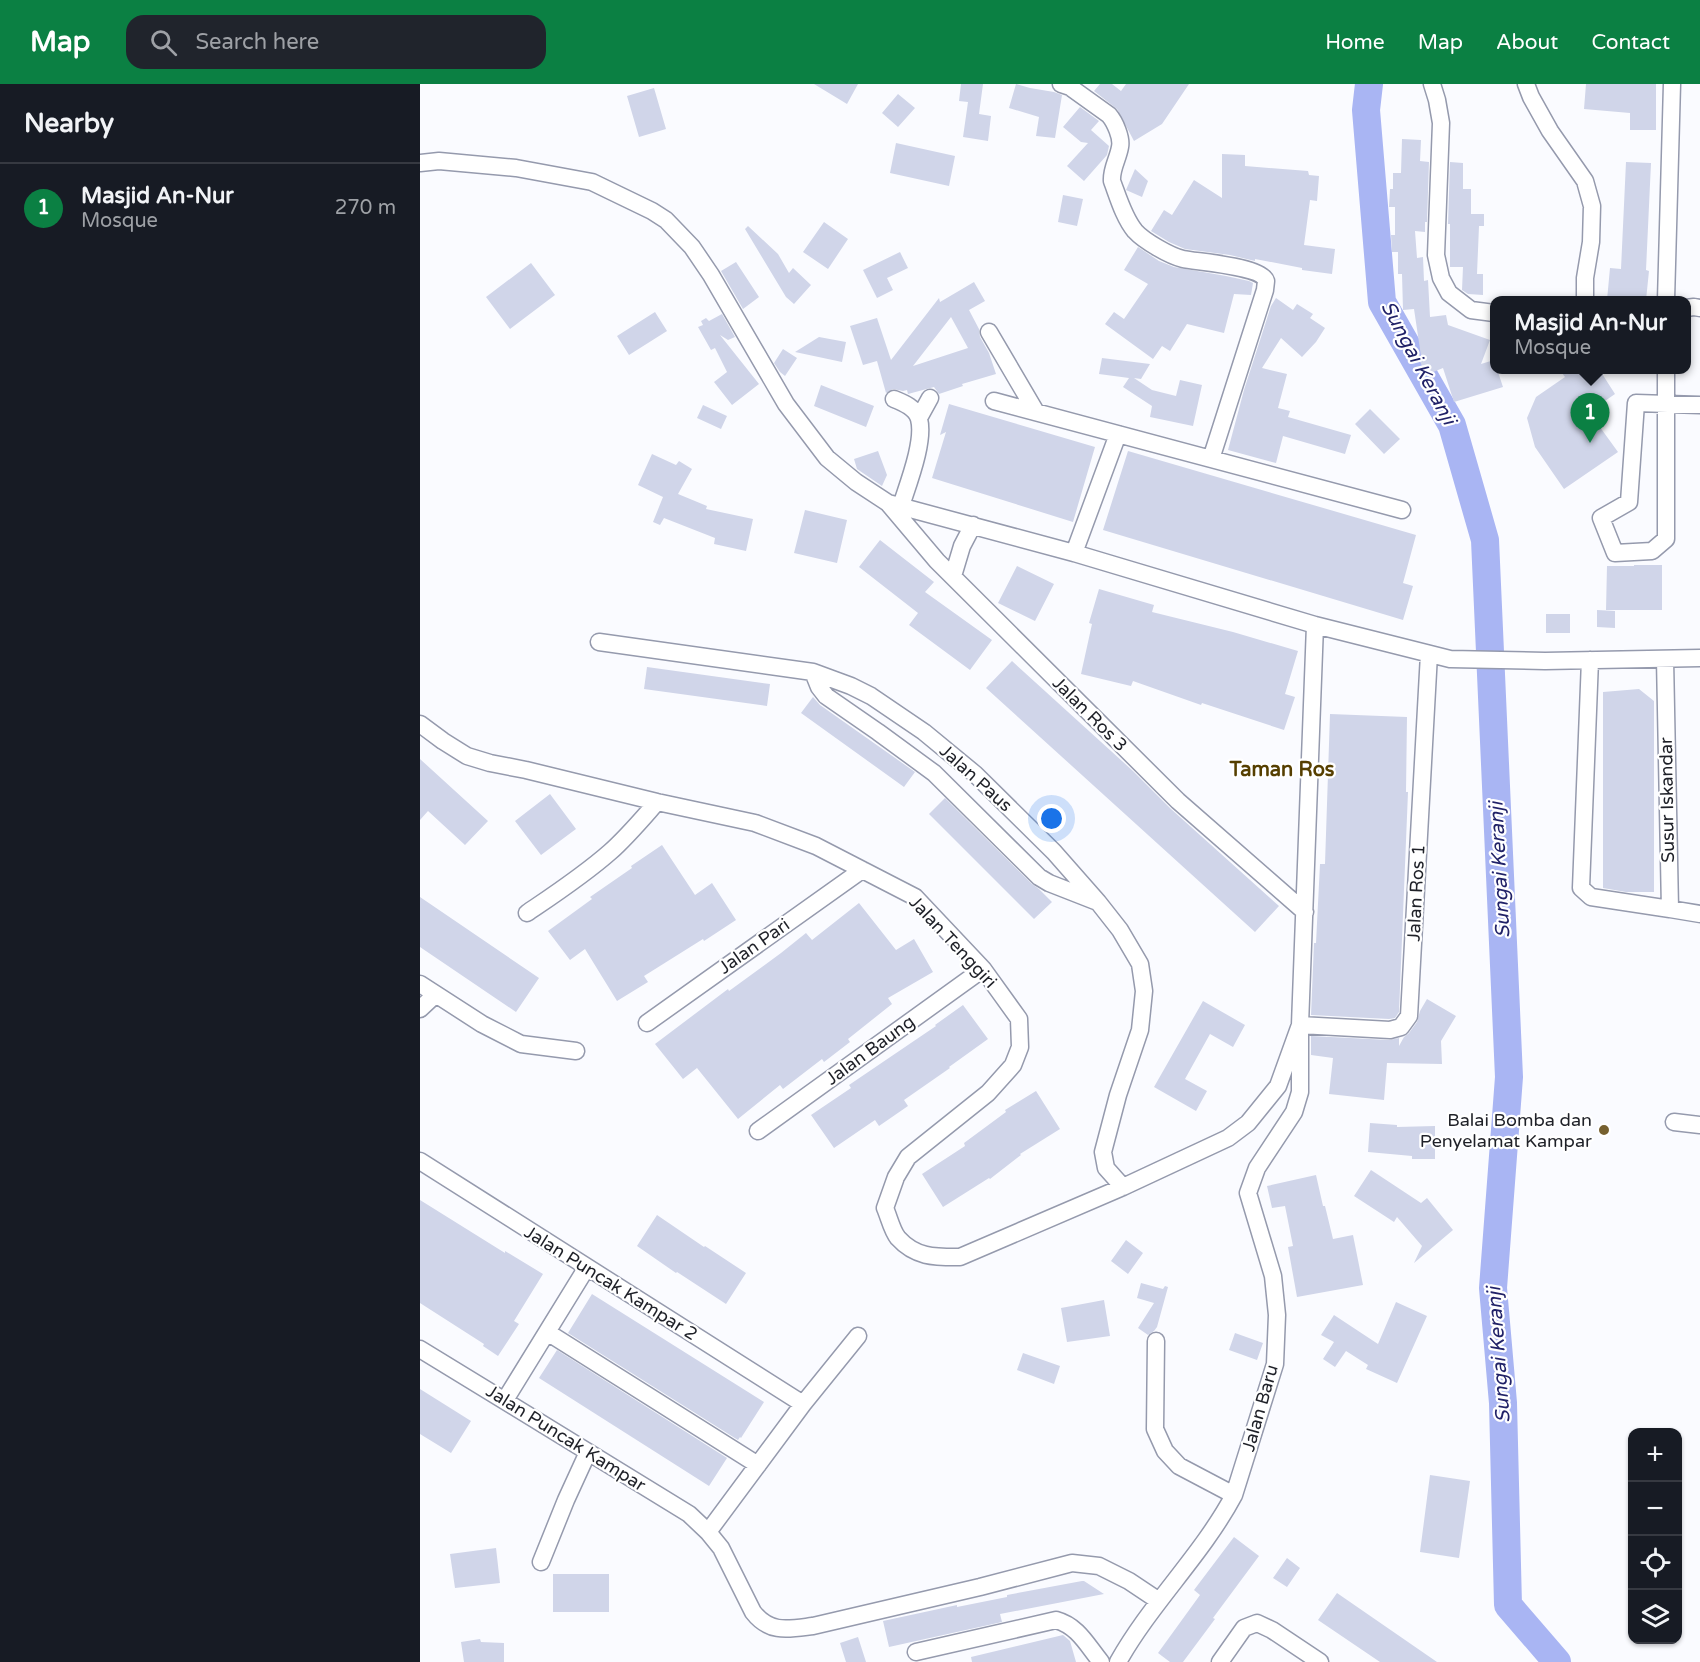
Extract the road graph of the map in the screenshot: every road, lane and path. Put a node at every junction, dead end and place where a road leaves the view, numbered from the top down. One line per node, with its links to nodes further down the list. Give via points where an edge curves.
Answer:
1 (1061, 84): 19 (street, via 1114,121 1121,145 1112,181 1136,232 1180,258 1253,270 1266,281)
2 (1432, 84): 8 (street, via 1441,123 1436,255 1441,278 1449,293 1471,310)
3 (1526, 84): 6 (street, via 1550,131 1585,181 1592,206)
4 (1671, 84): 7 (street)
5 (420, 163): 20 (street, via 516,168 592,183 666,220 692,247 786,404 827,458 856,482)
6 (1585, 296)
7 (1666, 296)
8 (1490, 312)
9 (989, 332): 16 (street)
10 (1666, 374): 14 (street)
11 (930, 398): 17 (street)
12 (894, 399): 17 (street, via 908,405)
13 (994, 401): 16 (street)
14 (1666, 403): 14 (street, via 1636,403 1629,502 1601,518 1615,553 1652,551 1666,539); 15 (street)
15 (1700, 405)
16 (1036, 412): 18 (street)
17 (919, 418): 20 (street, via 914,466)
18 (1118, 434): 19 (street); 23 (street)
19 (1211, 459): 21 (street)
20 (895, 504): 22 (street); 24 (street, Jalan Ros 3, via 937,561)
21 (1402, 510)
22 (973, 525): 23 (street); 24 (street)
23 (1074, 553): 25 (street)
24 (953, 576): 37 (street, Jalan Ros 3, via 1178,801)
25 (1315, 625): 27 (street); 37 (street)
26 (599, 642): 31 (street, Jalan Paus)
27 (1429, 654): 30 (street, via 1450,659); 45 (street, Jalan Ros 1, via 1408,1016 1401,1027 1390,1030)
28 (1700, 658): 29 (street)
29 (1665, 659): 30 (street); 36 (street, Susur Iskandar)
30 (1590, 660): 36 (street, via 1581,888 1591,897)
31 (813, 672): 35 (street, Jalan Paus, via 871,696 924,732 975,774); 35 (street, via 826,696 934,773 1039,877)
32 (420, 724): 33 (street, Jalan Tenggiri, via 467,756)
33 (657, 802): 34 (street, Jalan Tenggiri, via 755,823 816,846); 38 (street, via 610,852)
34 (862, 870): 40 (street, Jalan Tenggiri, via 915,897); 44 (street, Jalan Pari)
35 (1098, 902): 51 (street, Jalan Paus, via 1140,964 1144,991 1140,1030 1104,1152 1106,1168)
36 (1670, 909): 39 (street)
37 (1305, 912): 45 (street)
38 (527, 913)
39 (1700, 914)
40 (983, 969): 49 (street, Jalan Baung); 51 (street, Jalan Tenggiri, via 1019,1019 1020,1047 1013,1065 988,1093 908,1157 885,1208 897,1237 930,1257 960,1257)
41 (420, 984): 42 (street)
42 (435, 995): 43 (street); 46 (street, via 520,1044)
43 (420, 1009)
44 (647, 1023)
45 (1299, 1025): 51 (street, Jalan Tenggiri, via 1278,1086 1248,1123 1228,1138); 61 (street, Jalan Baru, via 1300,1092 1294,1112 1257,1168 1248,1193 1273,1276 1277,1315 1275,1364)
46 (576, 1052)
47 (1674, 1122): 48 (street)
48 (1700, 1125)
49 (758, 1131)
50 (420, 1161): 52 (street, Jalan Puncak Kampar 2)
51 (1123, 1187)
52 (587, 1267): 53 (street); 58 (street, Jalan Puncak Kampar 2)
53 (547, 1332): 57 (street); 60 (street)
54 (858, 1336): 58 (street)
55 (1156, 1341): 61 (street, via 1155,1429 1165,1451 1179,1466)
56 (420, 1349): 57 (street, Jalan Puncak Kampar)
57 (505, 1400): 59 (street, Jalan Puncak Kampar)
58 (803, 1404): 60 (street)
59 (588, 1452): 62 (street, Jalan Puncak Kampar, via 688,1514); 63 (street)
60 (758, 1465): 62 (street)
61 (1233, 1495): 64 (street, Jalan Baru, via 1223,1515)
62 (708, 1533): 64 (street, Jalan Puncak Kampar, via 721,1548 753,1612 773,1628 813,1626 1072,1563 1099,1566)
63 (541, 1562)
64 (1159, 1601): 67 (street, Jalan Baru)
65 (916, 1652): 66 (street, via 1056,1620 1076,1630)
66 (1101, 1662)
67 (1118, 1662)
68 (1220, 1662): 69 (street, via 1244,1628 1257,1623)
69 (1320, 1662)

